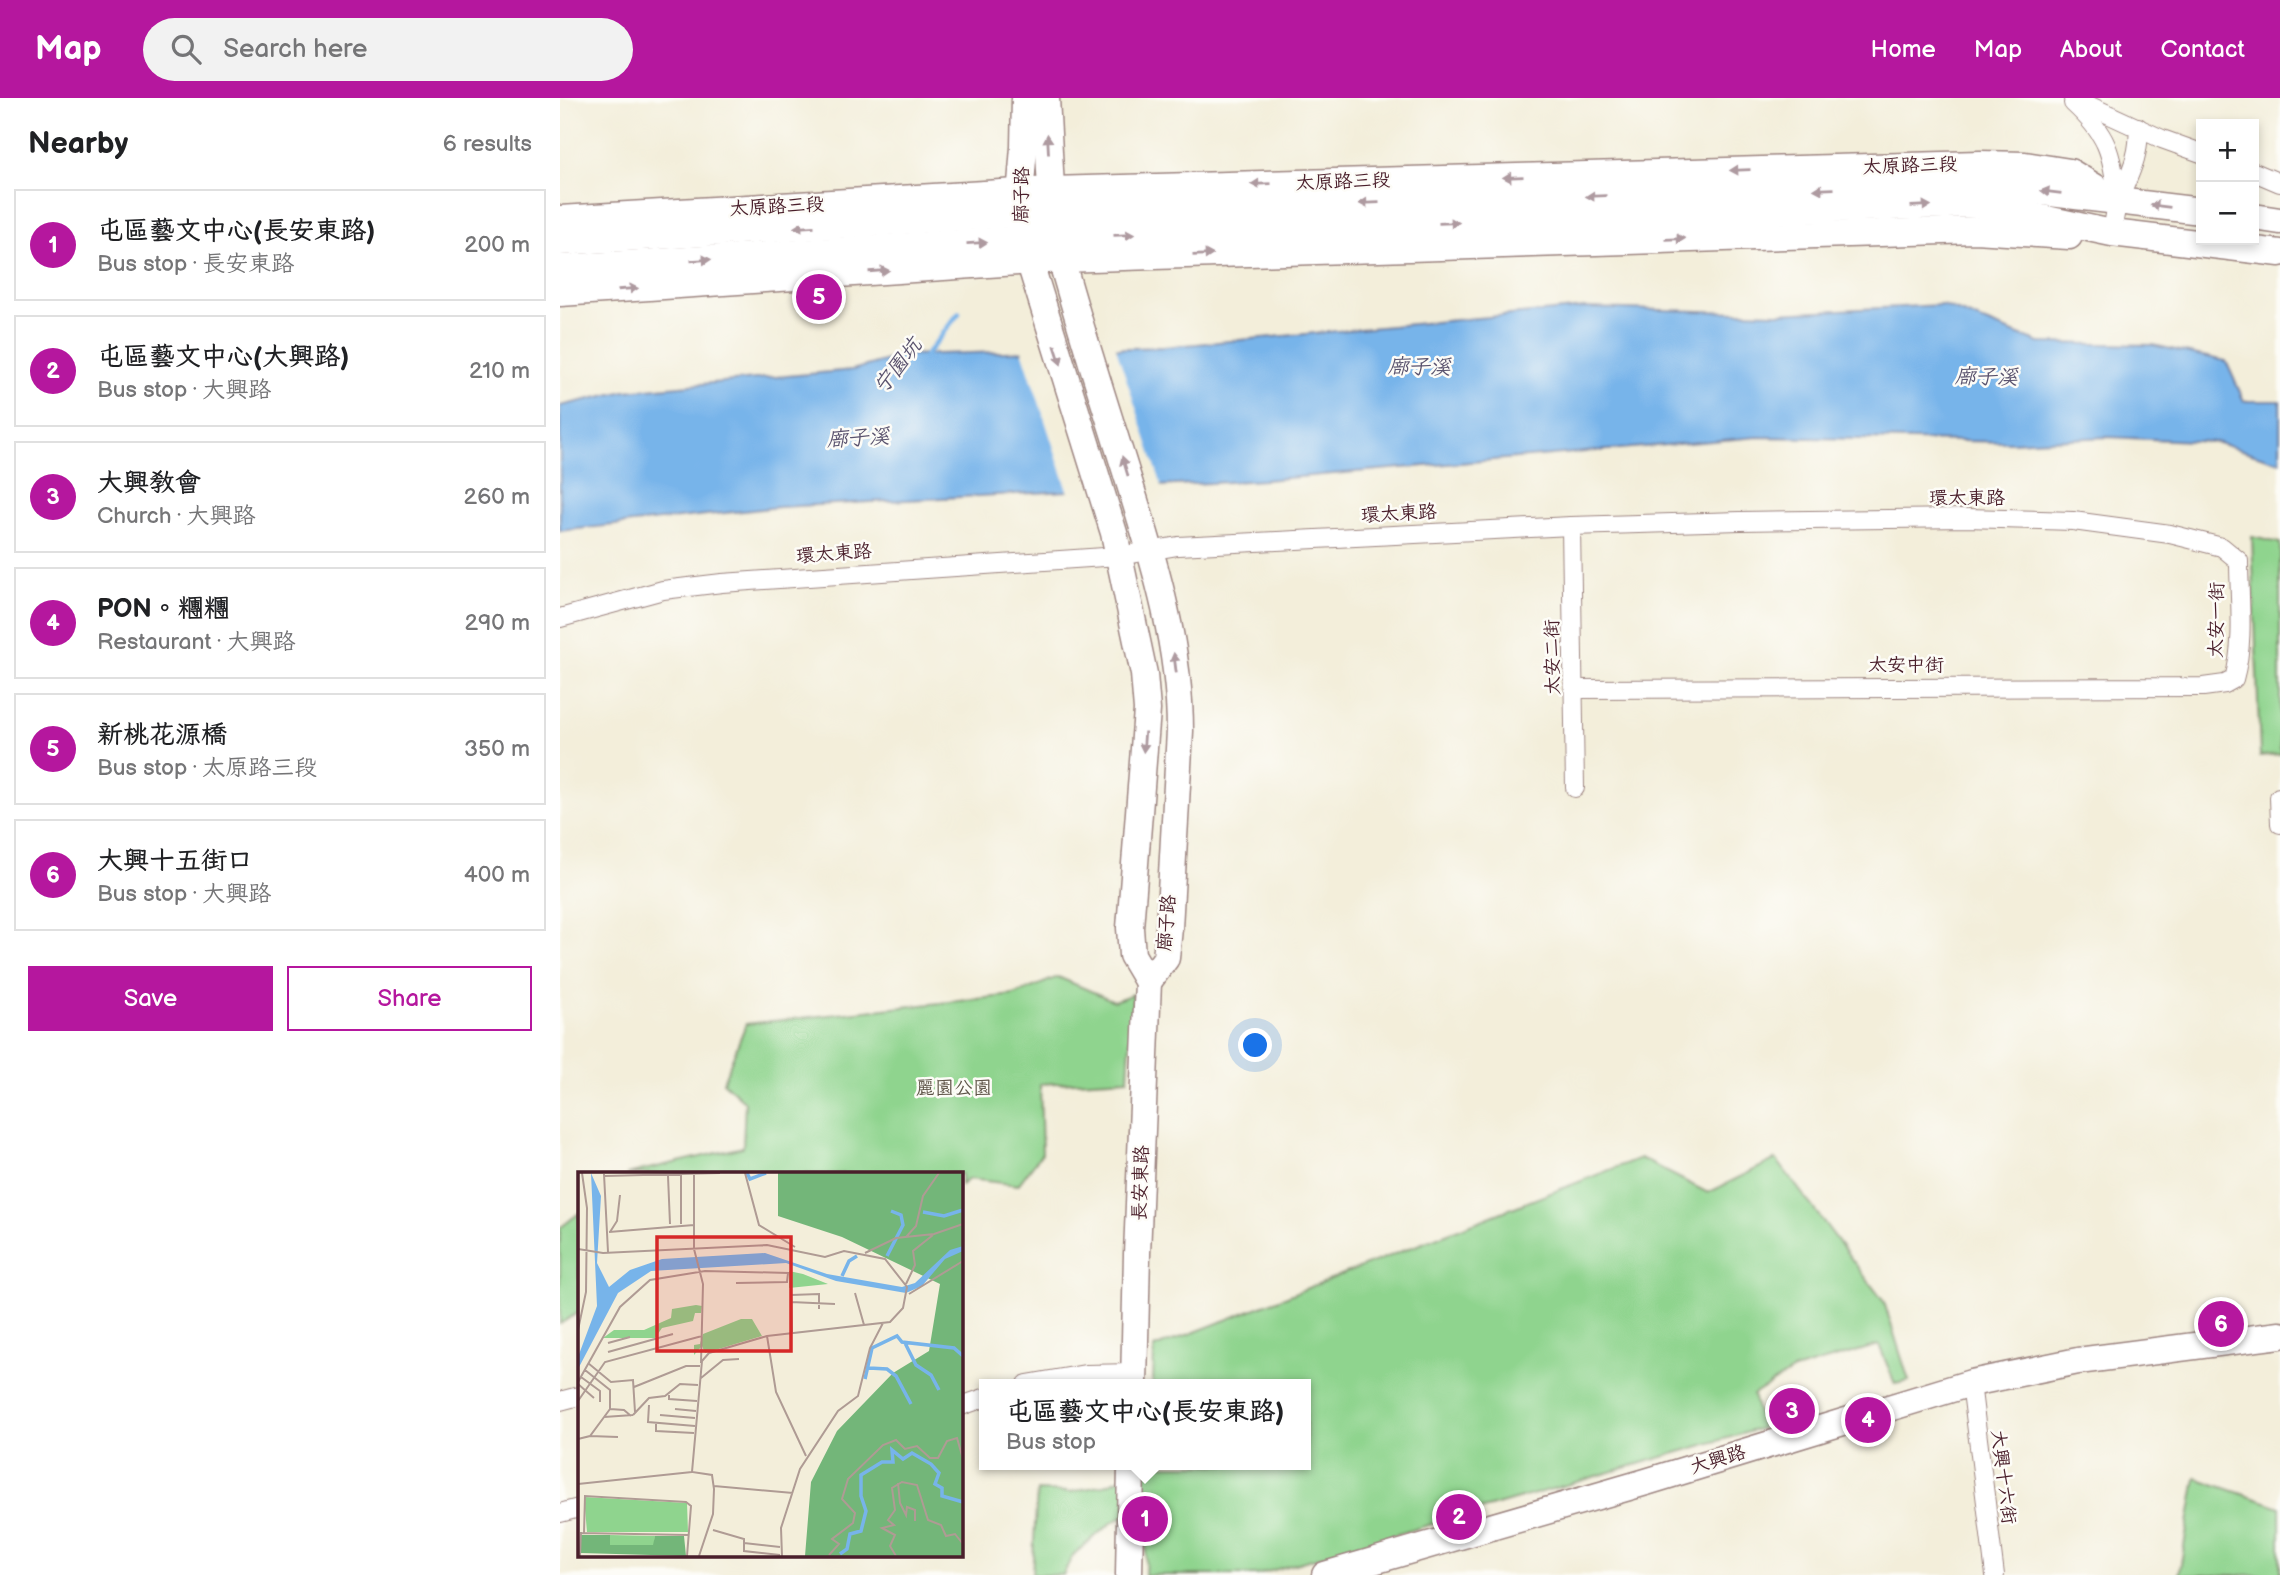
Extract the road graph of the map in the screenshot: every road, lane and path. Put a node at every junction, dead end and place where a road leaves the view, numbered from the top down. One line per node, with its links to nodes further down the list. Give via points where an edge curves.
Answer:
1 (1025, 98): 9 (main road, 廍子路)
2 (1046, 98): 15 (main road, 廍子路, one-way to 2)
3 (2070, 98): 4 (street); 8 (street, via 2112,154)
4 (2138, 127): 5 (street); 8 (street, via 2132,174)
5 (2196, 151)
6 (2259, 174): 7 (street)
7 (2280, 183)
8 (2118, 201): 10 (main road, 太原路三段, one-way to 8); 14 (street); 15 (main road, 太原路三段, one-way to 15, via 2070,172 1980,164)
9 (1018, 204): 12 (main road, 太原路三段); 15 (main road, 太原路三段); 16 (main road, 太原路三段, one-way to 16); 17 (main road, 廍子路)
10 (2196, 210)
11 (2259, 218): 13 (main road)
12 (560, 219)
13 (2280, 220)
14 (2112, 233): 15 (main road, 太原路三段, one-way to 14, via 1975,204); 18 (main road, 太原路三段)
15 (1057, 236): 17 (main road, 太原路三段); 22 (main road, 廍子路, one-way to 15)
16 (560, 242)
17 (1026, 251): 19 (main road, 太原路三段, one-way to 17); 20 (main road, 太原路三段, one-way to 17); 23 (main road, 廍子路, one-way to 23)
18 (2280, 253)
19 (560, 268)
20 (560, 293)
21 (1571, 526): 22 (street, 環太東路, via 1178,546); 24 (street, 環太東路, via 2073,521 2193,539 2222,547); 27 (street, 太安二街)
22 (1147, 541): 23 (street, 環太東路); 31 (main road, 廍子路, one-way to 22, via 1166,958 1180,704 1172,644)
23 (1116, 544): 25 (street, 環太東路, via 692,586); 31 (main road, 廍子路, one-way to 31, via 1144,674 1147,710 1130,928 1132,955)
24 (2239, 561): 26 (street, 太安一街, via 2242,620)
25 (560, 618)
26 (2234, 678): 27 (street, 太安中街, via 2203,687)
27 (1575, 689): 28 (street, 太安二街)
28 (1575, 788)
29 (2279, 797): 30 (street)
30 (2280, 824)
31 (1148, 982): 34 (main road, 長安東路)
32 (2280, 1335): 35 (main road, 大興路, via 2078,1362)
33 (1056, 1379): 34 (street, via 1085,1374)
34 (1135, 1379)
35 (1971, 1383): 44 (main road, 大興路); 45 (street, 大興十六街)
36 (578, 1396): 38 (street)
37 (979, 1400): 39 (street)
38 (560, 1401)
39 (962, 1406)
40 (1131, 1470): 43 (main road)
41 (578, 1508): 42 (street)
42 (560, 1513)
43 (1129, 1575)
44 (1325, 1575)
45 (1996, 1575)

